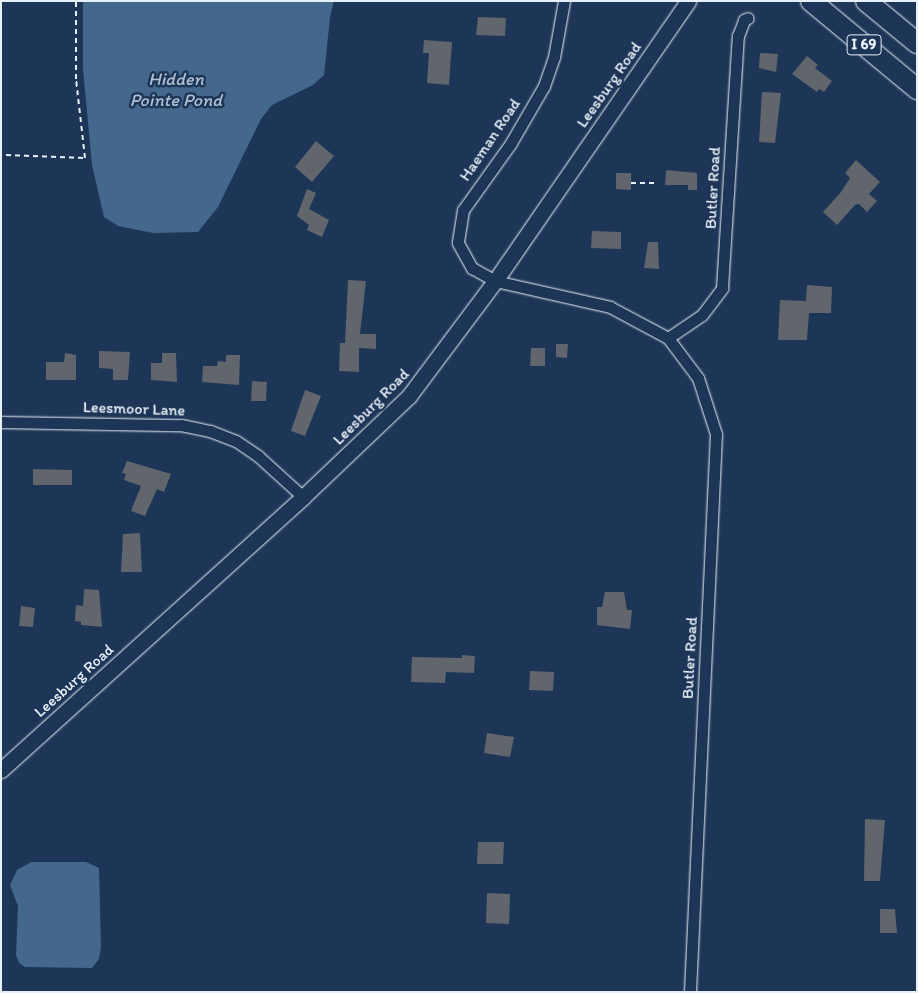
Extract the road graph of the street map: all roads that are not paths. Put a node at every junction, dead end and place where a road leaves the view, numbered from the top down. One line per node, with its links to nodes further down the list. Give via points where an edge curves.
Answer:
1 (564, 1): 8 (street, Haeman Road, via 554,57 544,86 459,220 458,243 462,255 472,268)
2 (688, 1): 8 (main road, Leesburg Road)
3 (811, 1): 7 (highway, I 69)
4 (866, 1): 6 (highway, I 69)
5 (748, 18): 9 (street, Butler Road, via 741,25 736,52 722,288 702,315)
6 (917, 44)
7 (917, 89)
8 (495, 281): 9 (street, Butler Road, via 610,308); 11 (main road, Leesburg Road, via 409,396)
9 (668, 338): 13 (street, Butler Road, via 698,378 716,434)
10 (1, 422): 11 (street, Leesmoor Lane, via 181,425 210,431 236,441 258,456)
11 (303, 497): 12 (main road, Leesburg Road)
12 (1, 770)
13 (690, 992)

